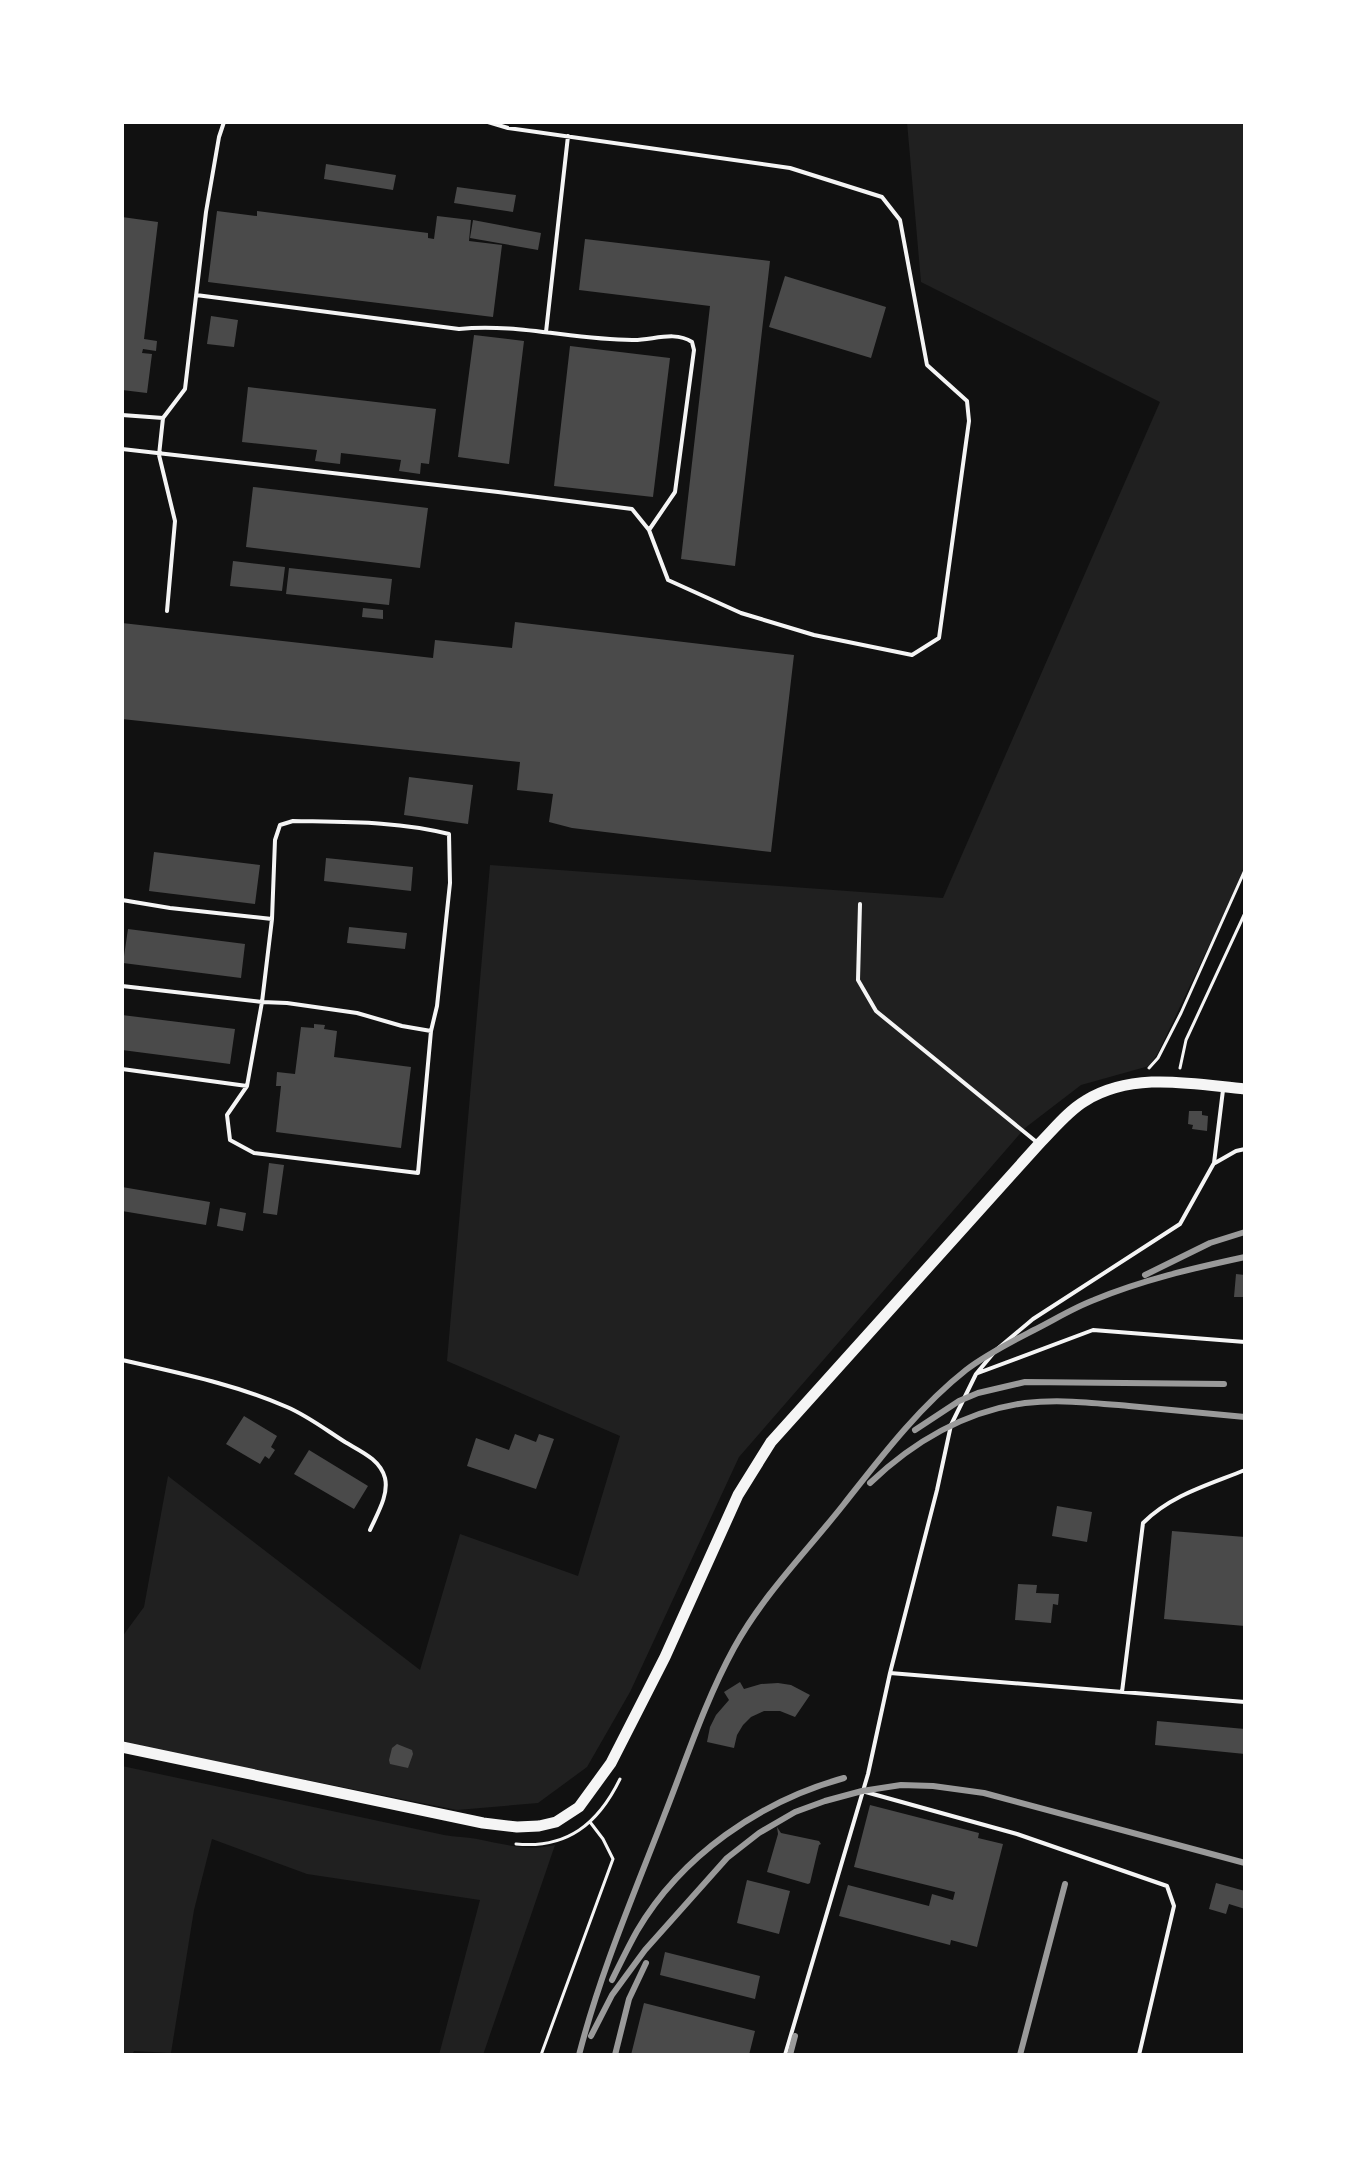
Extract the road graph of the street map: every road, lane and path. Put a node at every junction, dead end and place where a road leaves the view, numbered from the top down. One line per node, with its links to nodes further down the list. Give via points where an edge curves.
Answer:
1 (224, 122): 4 (lane)
2 (488, 122): 3 (lane)
3 (568, 136): 5 (lane); 10 (lane, via 790,168 882,197 900,220 927,365 967,401 969,421 939,638 912,655 741,613 668,580)
4 (196, 295): 5 (lane, via 459,329); 7 (lane, via 185,389)
5 (546, 332): 10 (lane, via 632,340 675,336 692,342 675,492)
6 (122, 415): 7 (lane)
7 (163, 418): 9 (lane)
8 (122, 449): 9 (lane)
9 (159, 455): 10 (lane, via 632,509); 11 (lane, via 175,521)
10 (649, 530)
11 (167, 611)
12 (1245, 870): 22 (path, via 1158,1058)
13 (122, 900): 16 (lane)
14 (860, 904): 26 (lane, via 858,980 876,1011)
15 (1245, 913): 21 (path, via 1186,1040)
16 (272, 919): 18 (lane); 19 (lane, via 280,825 382,824 449,834 450,883)
17 (122, 986): 18 (lane)
18 (262, 1002): 19 (lane, via 357,1013); 23 (lane)
19 (431, 1031): 23 (lane, via 418,1173 254,1153 230,1140 227,1115)
20 (122, 1069): 23 (lane)
21 (1177, 1083): 22 (street); 24 (street)
22 (1135, 1084): 26 (street, via 1122,1084 1084,1101)
23 (247, 1086)
24 (1224, 1087): 25 (street); 28 (lane)
25 (1245, 1089)
26 (1039, 1144): 37 (street, via 771,1442 738,1495 611,1763 565,1818 539,1826 490,1824)
27 (1245, 1149): 28 (lane)
28 (1214, 1163): 31 (lane, via 1180,1224 1033,1319)
29 (1245, 1342): 31 (lane, via 1093,1330)
30 (122, 1360): 33 (lane, via 269,1399 363,1453 385,1476 386,1489)
31 (976, 1374): 34 (lane, via 951,1425)
32 (1245, 1470): 35 (lane, via 1179,1496 1143,1523)
33 (370, 1530)
34 (890, 1673): 35 (lane); 39 (lane)
35 (1122, 1692): 36 (lane)
36 (1245, 1702)
37 (122, 1747)
38 (623, 1773): 40 (path)
39 (862, 1791): 43 (lane); 44 (lane, via 1017,1834 1167,1886 1174,1906)
40 (589, 1821): 41 (path, via 554,1842); 42 (path, via 613,1859)
41 (506, 1841)
42 (541, 2055)
43 (785, 2055)
44 (1139, 2055)

